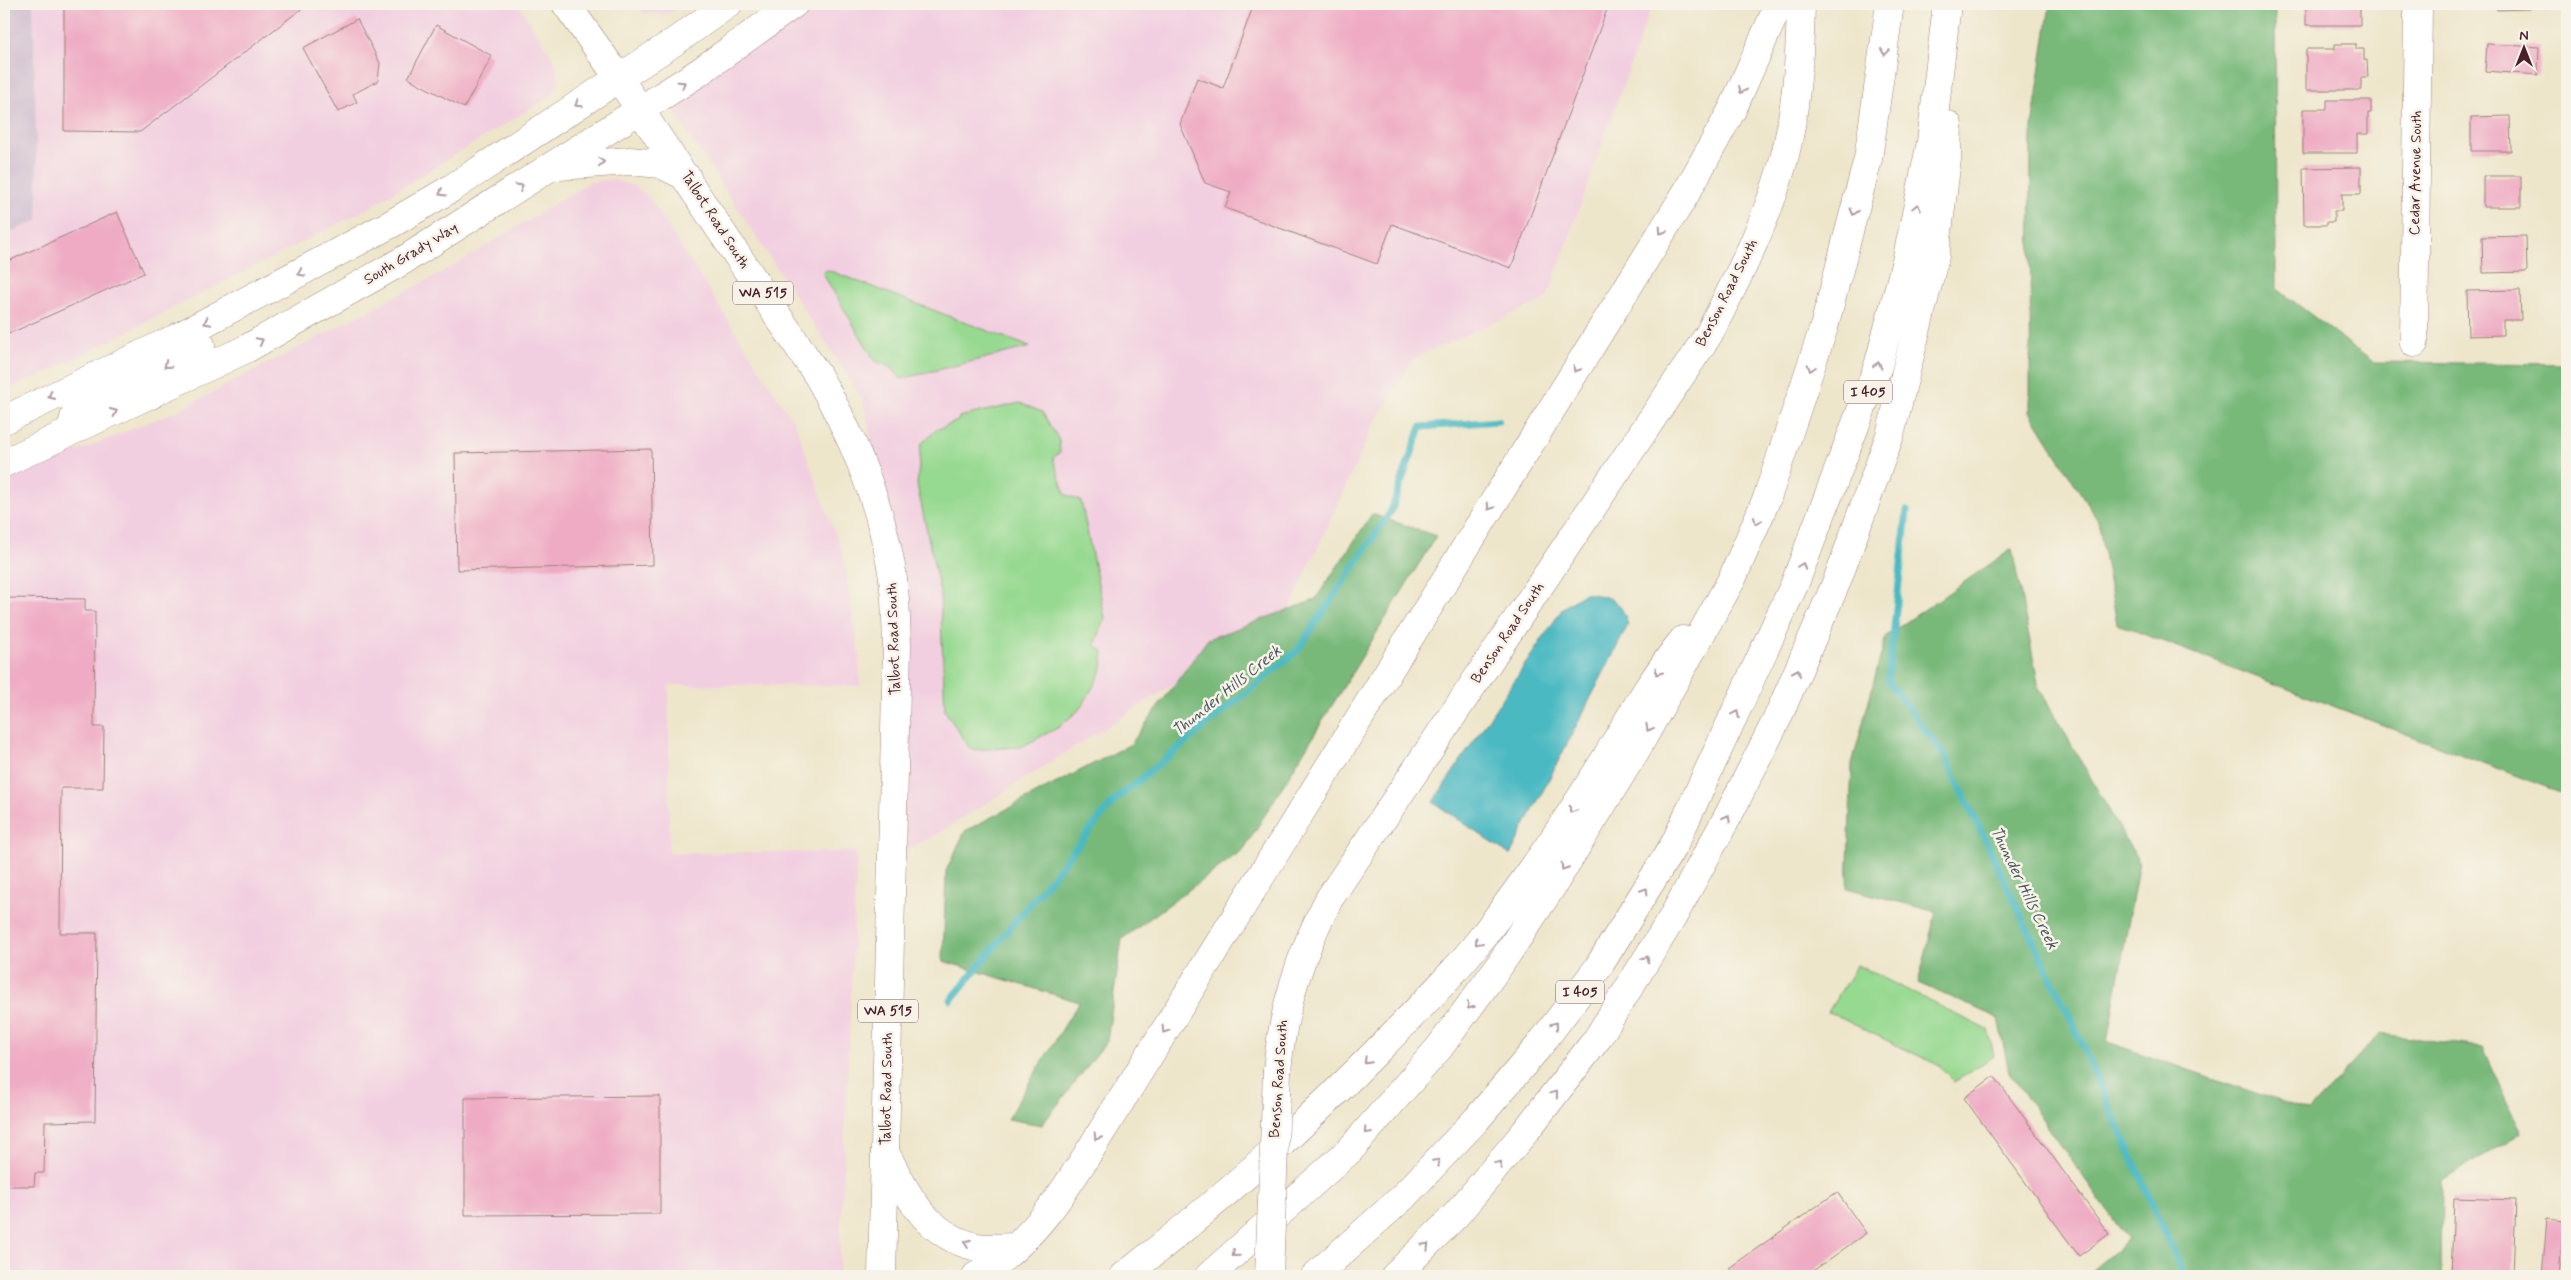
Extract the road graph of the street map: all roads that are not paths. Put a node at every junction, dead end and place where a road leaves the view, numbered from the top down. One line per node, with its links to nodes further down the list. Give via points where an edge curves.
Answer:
1 (566, 4): 10 (main road, Talbot Road South)
2 (728, 4): 10 (main road)
3 (794, 4): 11 (main road, South Grady Way, one-way to 3)
4 (1779, 4): 26 (main road, one-way to 26, via 1732,110 1686,195 1124,1096 1045,1217)
5 (1801, 4): 31 (main road, Benson Road South, bridge, via 1797,80 1784,155 1742,270 1709,334 1329,899 1312,931 1284,1015 1277,1071)
6 (1890, 4): 23 (main road, one-way to 23, via 1868,159 1824,327 1767,498)
7 (1947, 4): 25 (main road, I 405, one-way to 7, via 1539,1046 1597,968 1675,843 1763,657 1795,583 1878,366 1907,257 1931,142)
8 (1951, 4): 34 (main road, one-way to 8, via 1456,1215 1597,1040 1671,920 1728,816 1777,719 1834,590 1890,435 1936,256 1947,159)
9 (2418, 4): 17 (main road, Cedar Avenue South)
10 (618, 77): 11 (main road, Talbot Road South / WA 515); 14 (main road, one-way to 14, via 452,188)
11 (641, 110): 12 (main road, South Grady Way); 13 (main road, Talbot Road South / WA 515)
12 (552, 167): 13 (main road, one-way to 13, via 630,161 660,164); 15 (main road, South Grady Way, one-way to 12)
13 (688, 178): 24 (main road, Talbot Road South / WA 515, via 837,408 878,510 891,568 897,646)
14 (391, 224): 15 (main road); 16 (main road, one-way to 16)
15 (392, 267): 19 (main road, South Grady Way, one-way to 15, via 280,331)
16 (239, 305): 18 (main road, one-way to 18); 19 (main road, one-way to 19, via 235,328 168,363 154,380)
17 (2414, 343)
18 (138, 356): 20 (main road, one-way to 20); 21 (main road, via 137,368 131,378 76,411)
19 (151, 395): 21 (main road, South Grady Way, one-way to 19)
20 (4, 420)
21 (70, 433): 22 (main road, South Grady Way)
22 (4, 463)
23 (1732, 579): 29 (main road, one-way to 29, via 1656,673 1592,781 1534,868 1476,944 1426,1001 1318,1110 1222,1197); 30 (main road, one-way to 30, via 1635,752 1558,876 1499,966 1438,1048 1350,1150)
24 (885, 1152): 26 (main road, one-way to 24, via 977,1247 939,1232 910,1199); 27 (main road, Talbot Road South / WA 515)
25 (1404, 1197): 32 (main road, I 405); 33 (main road)
26 (1015, 1247): 28 (main road)
27 (882, 1276)
28 (976, 1276)
29 (1124, 1276)
30 (1209, 1276)
31 (1269, 1276)
32 (1315, 1276)
33 (1345, 1276)
34 (1395, 1276)

